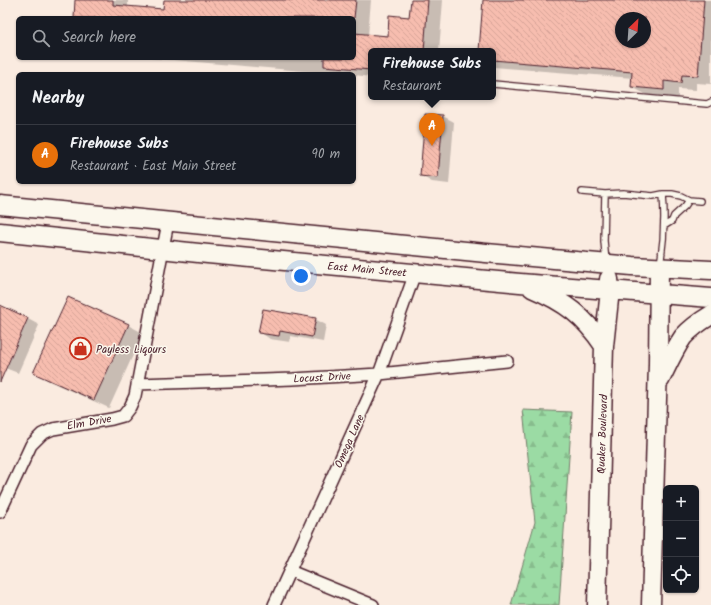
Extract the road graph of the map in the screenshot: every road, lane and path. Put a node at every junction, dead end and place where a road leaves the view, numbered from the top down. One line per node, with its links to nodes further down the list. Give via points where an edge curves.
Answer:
1 (496, 84): 2 (lane, via 707,104)
2 (711, 102)
3 (582, 192): 4 (lane)
4 (605, 194): 5 (lane); 13 (lane)
5 (663, 194): 6 (lane, via 681,196); 10 (lane)
6 (689, 200): 7 (lane); 10 (lane, via 672,221)
7 (700, 201)
8 (0, 205): 9 (main road)
9 (168, 222): 12 (street, Elm Drive); 13 (main road)
10 (664, 226): 14 (lane)
11 (0, 232): 12 (main road, East Main Street)
12 (163, 249): 16 (main road, East Main Street); 25 (street, Elm Drive)
13 (606, 264): 14 (main road); 18 (main road, Quaker Boulevard)
14 (660, 268): 15 (main road); 19 (main road)
15 (711, 270)
16 (415, 273): 17 (main road, East Main Street); 24 (street, Omega Lane)
17 (520, 283): 18 (main road, East Main Street); 22 (main road, via 568,307 586,323)
18 (610, 290): 19 (main road, East Main Street); 22 (main road, Quaker Boulevard)
19 (658, 294): 20 (main road, East Main Street); 26 (main road)
20 (711, 298)
21 (711, 315): 26 (main road, via 693,328 677,346)
22 (604, 346): 31 (main road, Quaker Boulevard)
23 (507, 361): 24 (street, Locust Drive)
24 (379, 374): 25 (street, Locust Drive); 28 (street, Omega Lane)
25 (137, 384): 27 (street, Elm Drive, via 135,396 123,416 54,428 42,434 31,445)
26 (657, 386): 32 (main road)
27 (0, 512)
28 (290, 571): 29 (street, Omega Lane); 30 (street)
29 (274, 605)
30 (373, 605)
31 (597, 605)
32 (651, 605)

